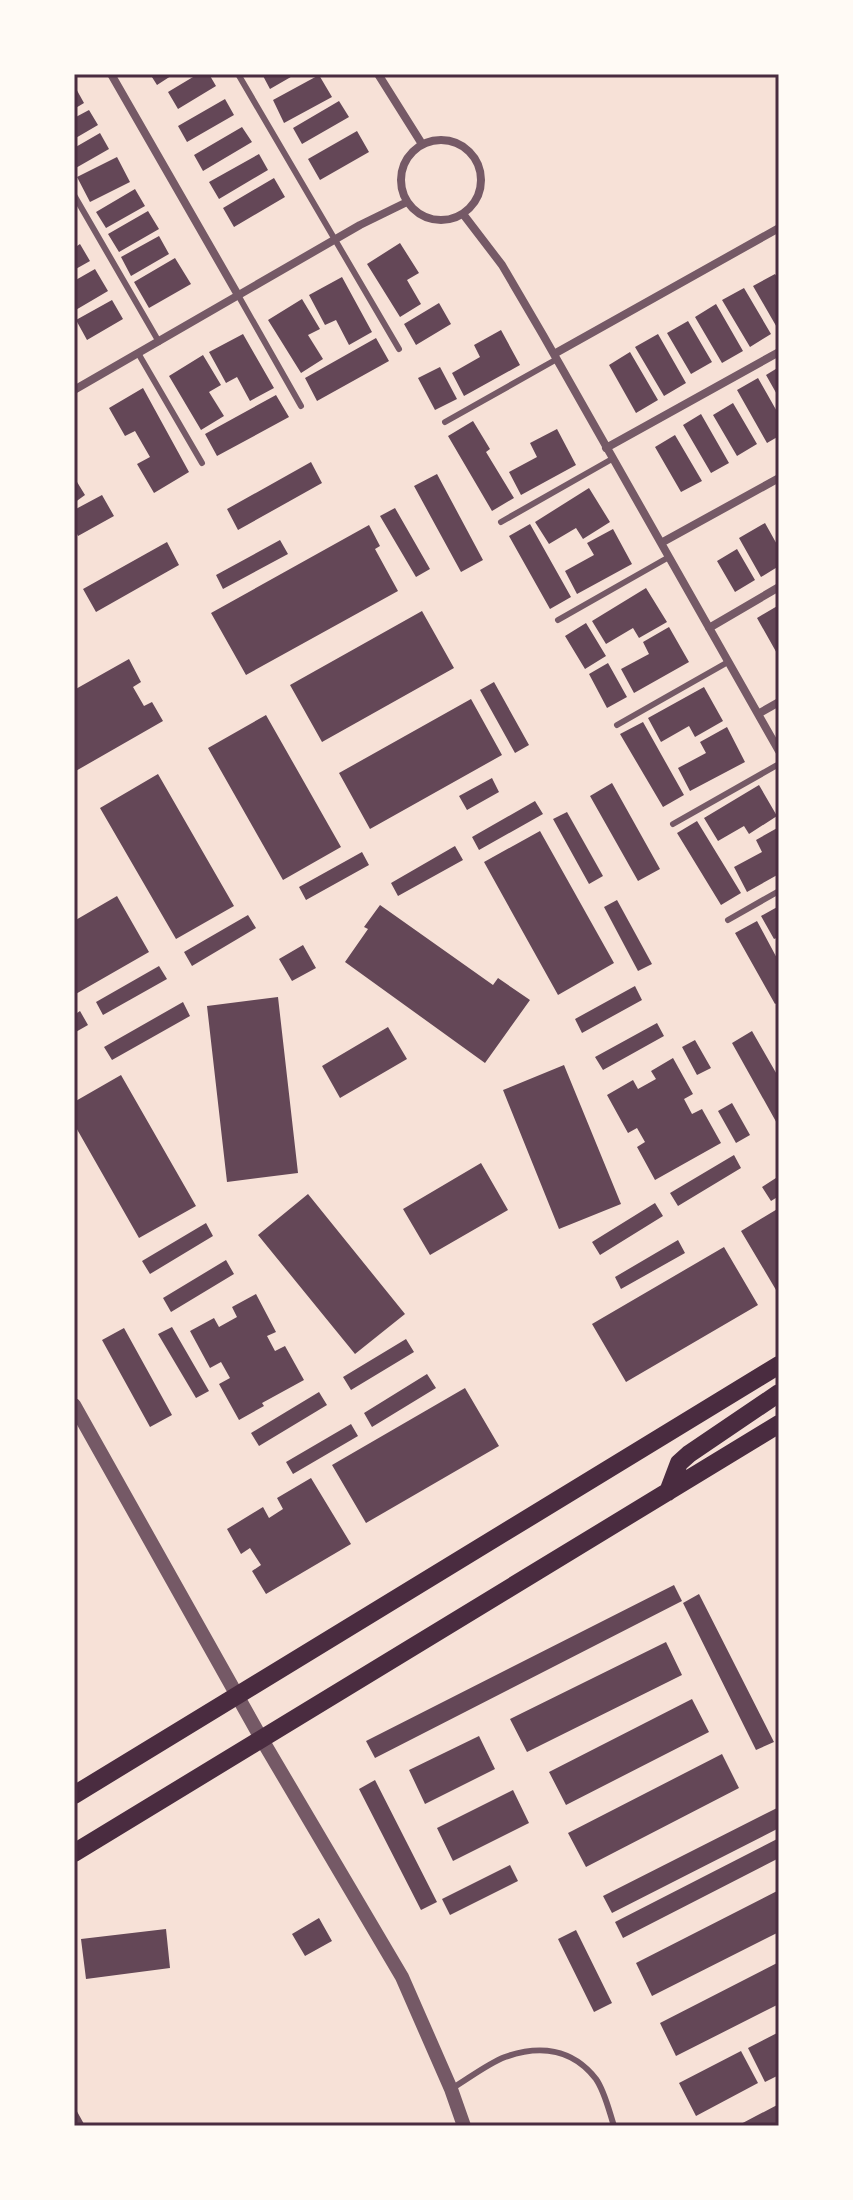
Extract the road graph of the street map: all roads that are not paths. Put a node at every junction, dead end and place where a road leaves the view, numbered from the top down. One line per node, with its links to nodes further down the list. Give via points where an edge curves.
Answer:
1 (111, 74): 10 (street)
2 (238, 74): 9 (lane)
3 (378, 74): 4 (street)
4 (422, 144): 6 (street, via 411,152 400,176); 7 (street, via 452,140 476,159 481,186)
5 (74, 195): 11 (lane)
6 (407, 202): 7 (street, via 438,220); 9 (street)
7 (463, 214): 15 (street, via 502,265)
8 (779, 228): 15 (street)
9 (335, 239): 10 (street); 12 (lane)
10 (238, 295): 11 (street); 17 (lane)
11 (159, 342): 14 (street)
12 (399, 349)
13 (779, 352): 19 (street)
14 (138, 353): 16 (street); 21 (lane)
15 (556, 356): 18 (lane); 19 (street)
16 (74, 390)
17 (301, 406)
18 (445, 422)
19 (606, 448): 20 (street)
20 (612, 459): 23 (lane); 24 (street)
21 (202, 463)
22 (779, 478): 24 (street)
23 (501, 522)
24 (661, 543): 25 (street)
25 (669, 557): 27 (lane); 28 (street)
26 (779, 587): 28 (street)
27 (558, 620)
28 (709, 628): 29 (street)
29 (728, 662): 31 (street); 32 (lane)
30 (779, 702): 31 (street)
31 (758, 714): 33 (street)
32 (617, 725)
33 (779, 751)
34 (779, 764): 35 (lane)
35 (673, 824)
36 (779, 891): 37 (lane)
37 (728, 920)
38 (779, 1365): 43 (main road)
39 (779, 1393): 42 (main road, via 689,1454 679,1463)
40 (74, 1405): 43 (street)
41 (779, 1424): 42 (main road)
42 (668, 1492): 44 (main road)
43 (238, 1695): 44 (street); 45 (main road)
44 (261, 1738): 46 (main road); 47 (street, via 402,1977)
45 (74, 1795)
46 (74, 1853)
47 (451, 2089): 48 (street); 49 (lane, via 503,2058 557,2050 597,2081)
48 (464, 2126)
49 (614, 2126)

